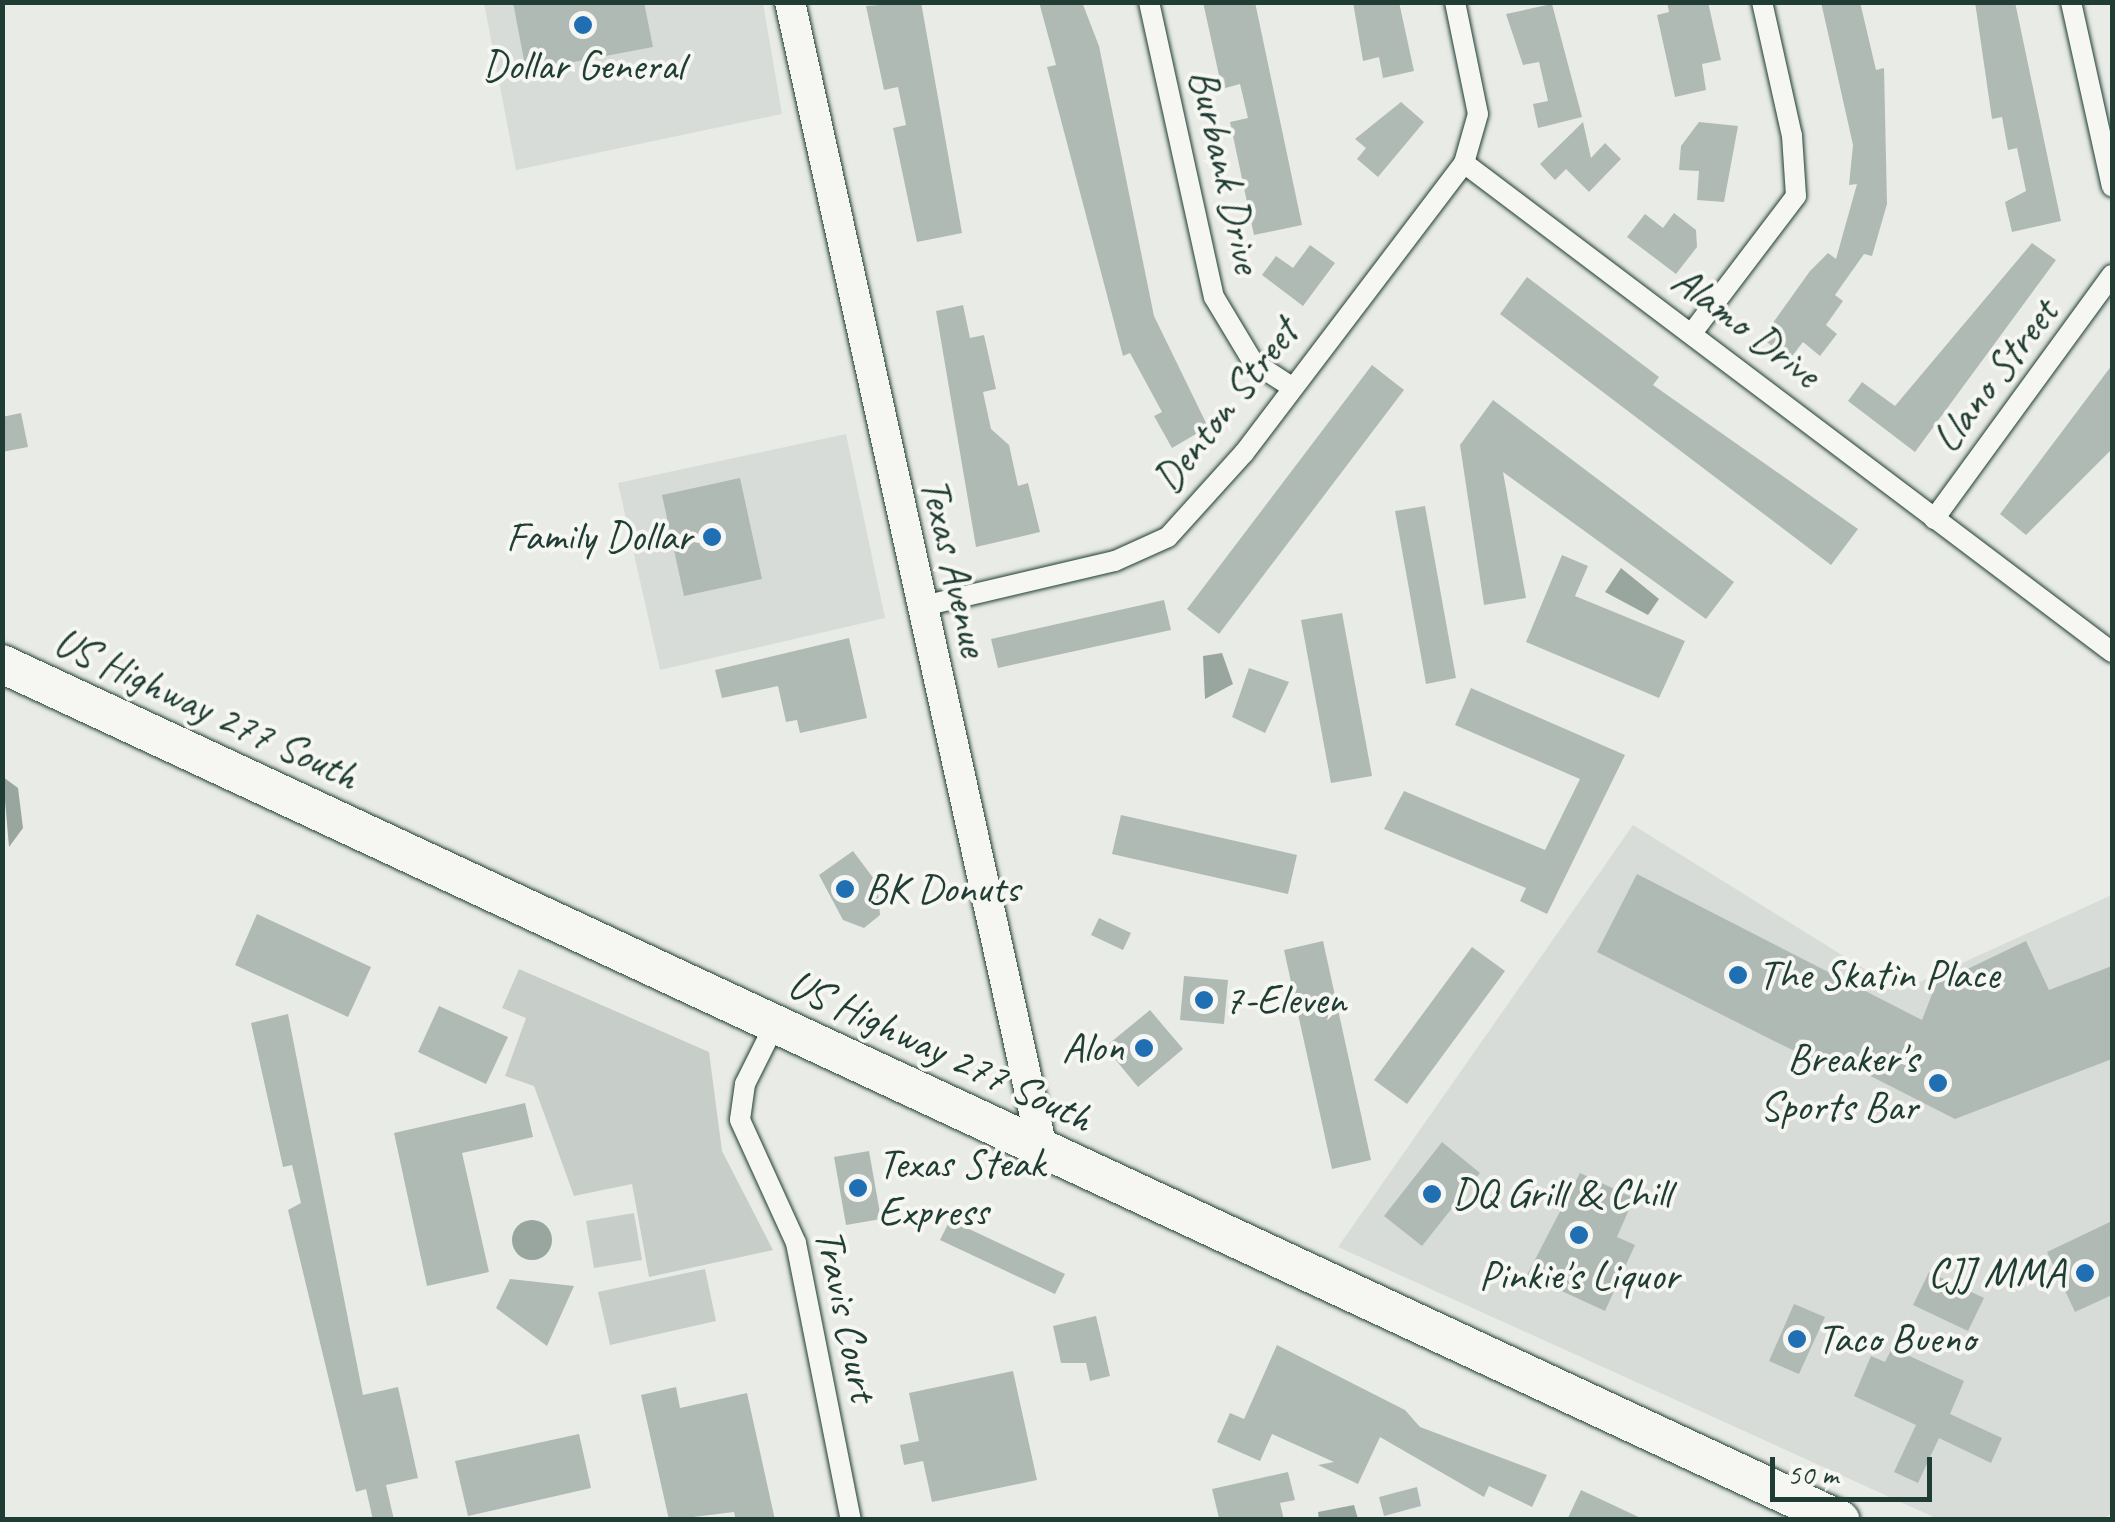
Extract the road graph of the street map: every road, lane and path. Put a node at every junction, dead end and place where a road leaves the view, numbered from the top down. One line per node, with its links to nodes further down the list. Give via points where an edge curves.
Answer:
1 (790, 2): 12 (street, Texas Avenue)
2 (1149, 2): 10 (street, Burbank Drive, via 1214,297 1253,362)
3 (1456, 2): 6 (street, via 1478,114)
4 (1762, 2): 9 (street, via 1792,136 1796,196)
5 (2070, 2): 7 (street)
6 (1464, 162): 9 (street, Alamo Drive); 10 (street, Denton Street)
7 (2112, 187)
8 (2112, 275): 11 (street, Llano Street)
9 (1692, 333): 11 (street, Alamo Drive)
10 (1290, 386): 12 (street, Denton Street, via 1168,537 1114,561)
11 (1934, 519): 13 (street, Alamo Drive)
12 (919, 606): 16 (street, Texas Avenue)
13 (2112, 652)
14 (2, 664): 15 (highway, US Highway 277 South)
15 (775, 1024): 16 (highway, US Highway 277 South); 17 (street, Travis Court, via 744,1084 740,1120 796,1243)
16 (1042, 1148): 18 (highway, US Highway 277 South)
17 (851, 1520)
18 (1840, 1520)

